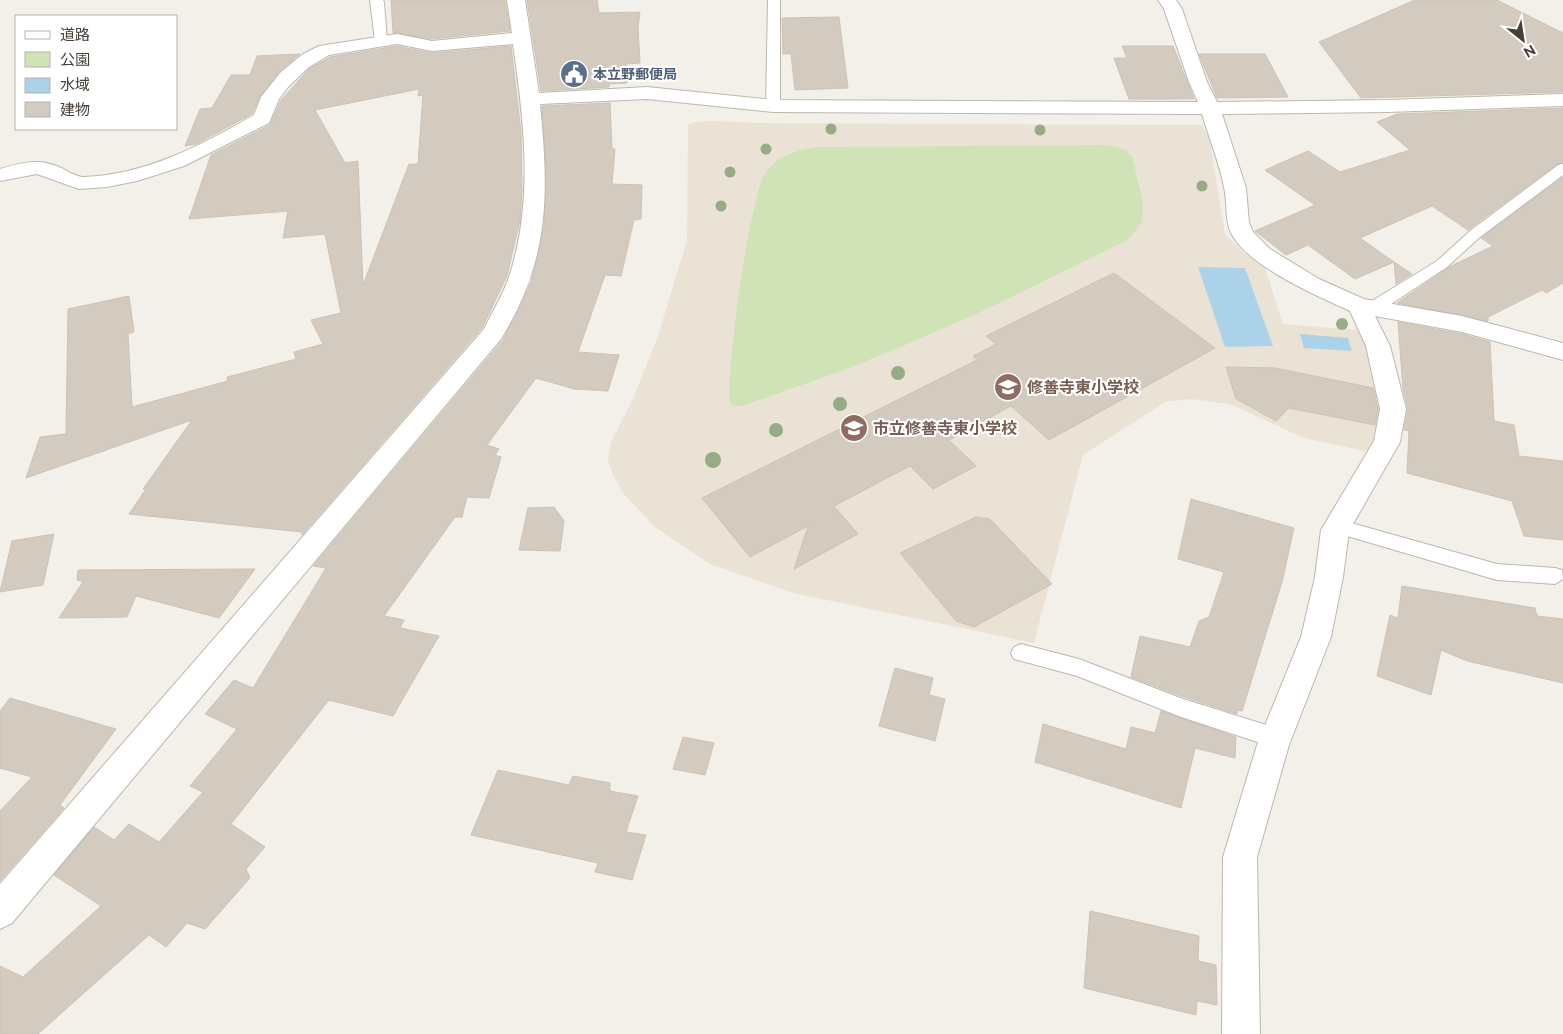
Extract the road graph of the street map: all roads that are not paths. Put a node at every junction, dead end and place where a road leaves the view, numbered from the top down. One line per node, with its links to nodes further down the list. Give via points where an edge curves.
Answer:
1 (376, 0): 6 (lane)
2 (516, 0): 5 (street)
3 (774, 0): 9 (lane)
4 (1167, 0): 10 (street)
5 (521, 38): 6 (street, via 432,46 406,40); 7 (street)
6 (381, 41): 12 (street, via 315,53 271,98 262,119 160,168 81,184 41,168)
7 (529, 100): 9 (street, via 647,94); 19 (street, via 536,192 530,238 520,279 493,333)
8 (1563, 100): 10 (street)
9 (773, 106): 10 (street)
10 (1210, 108): 13 (street, via 1235,188 1238,223 1243,235 1262,254 1311,284)
11 (1563, 168): 13 (lane, via 1475,234 1442,264)
12 (0, 175)
13 (1366, 307): 14 (street, via 1448,321); 15 (street, via 1390,390 1392,409 1387,442)
14 (1563, 352)
15 (1337, 526): 16 (lane, via 1497,572); 18 (street, via 1316,637)
16 (1556, 576)
17 (1021, 654): 18 (lane, via 1079,668 1181,708)
18 (1276, 738): 20 (street, via 1240,857)
19 (0, 911)
20 (1241, 1034)

